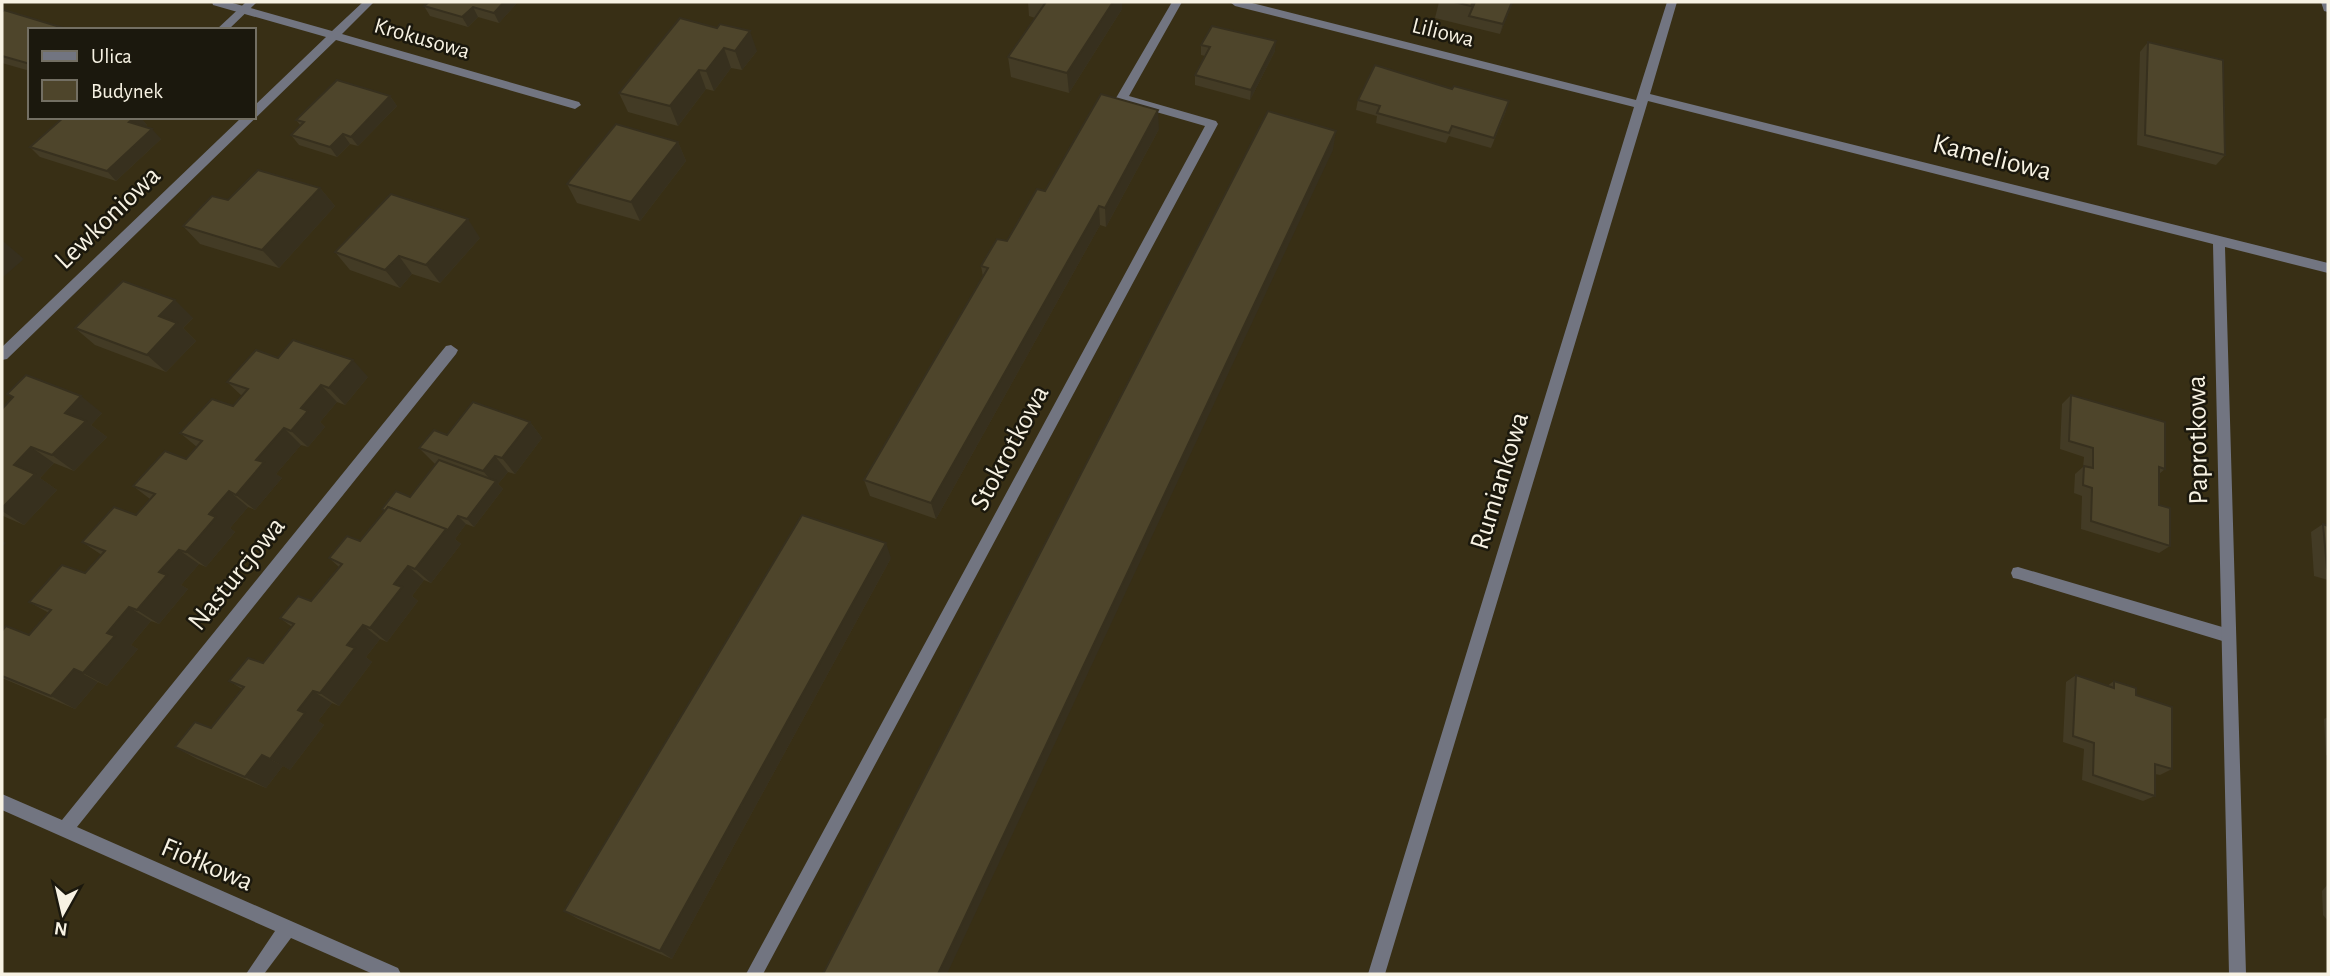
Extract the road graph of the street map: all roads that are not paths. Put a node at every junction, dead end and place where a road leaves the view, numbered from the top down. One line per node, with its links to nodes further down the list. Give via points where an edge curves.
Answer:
1 (217, 2): 7 (street, Krokusowa)
2 (369, 2): 10 (street)
3 (1177, 2): 26 (street, Stokrotkowa, via 1122,98 1212,124)
4 (1235, 2): 11 (street, Liliowa)
5 (1672, 2): 11 (street, Rumiankowa)
6 (2326, 2): 8 (street)
7 (247, 6): 9 (street); 10 (street, Krokusowa)
8 (2328, 8)
9 (223, 28)
10 (333, 36): 12 (street, Krokusowa); 13 (street)
11 (1642, 101): 15 (street, Kameliowa); 27 (street, Rumiankowa)
12 (575, 105)
13 (256, 111)
14 (247, 119): 18 (street, Lewkoniowa)
15 (2219, 242): 16 (street, Kameliowa); 20 (street, Paprotkowa)
16 (2328, 268)
17 (451, 350): 22 (street, Nasturcjowa)
18 (2, 355)
19 (2018, 573): 20 (street)
20 (2229, 636): 28 (street, Paprotkowa)
21 (2, 803): 22 (street, Fiołkowa)
22 (64, 831): 23 (street, Fiołkowa)
23 (288, 928): 24 (street); 25 (street, Fiołkowa)
24 (254, 974)
25 (392, 974)
26 (754, 974)
27 (1376, 974)
28 (2238, 974)

